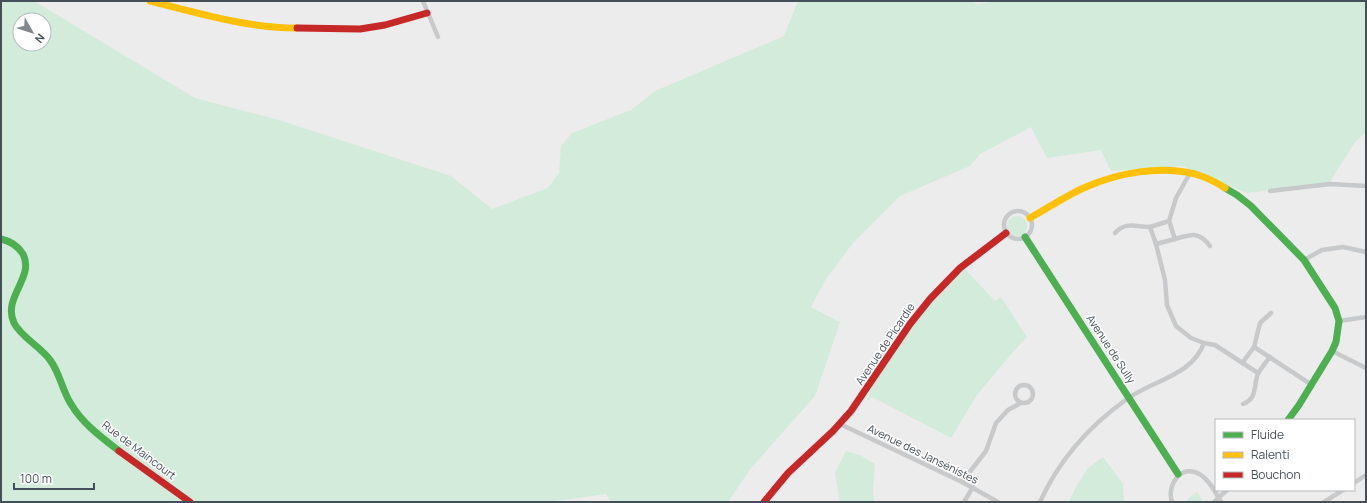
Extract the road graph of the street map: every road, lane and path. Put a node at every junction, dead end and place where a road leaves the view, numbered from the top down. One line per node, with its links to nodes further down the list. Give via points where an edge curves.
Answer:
1 (150, 1): 3 (street, via 254,25 279,28 360,29)
2 (423, 1): 3 (street)
3 (427, 13): 4 (street)
4 (438, 37)
5 (1190, 173): 8 (street, via 1150,171 1103,180 1076,191); 9 (street, via 1176,198); 19 (street, via 1215,182 1237,195)
6 (1366, 186): 7 (street, via 1330,184)
7 (1270, 191)
8 (1030, 218): 11 (street, via 1020,212 1012,212 1006,218); 13 (street, via 1030,231)
9 (1169, 221): 10 (street); 15 (street)
10 (1150, 227): 12 (street, via 1121,226); 16 (street)
11 (1006, 233): 13 (street, via 1017,239); 35 (street, Avenue de Picardie, via 974,256 943,284 922,308 870,386)
12 (1115, 233)
13 (1025, 237): 31 (street, Avenue de Sully)
14 (1, 239): 44 (street, Rue de Maincourt, via 18,247 26,259 26,268 8,301 9,315 51,361 73,408 96,433)
15 (1175, 239): 16 (street); 17 (street, via 1192,234 1204,238)
16 (1156, 244): 23 (street, via 1171,316 1176,326)
17 (1210, 246)
18 (1366, 252): 19 (street, via 1343,247 1322,250)
19 (1304, 260): 22 (street, via 1335,308)
20 (1271, 313): 24 (street, via 1260,323)
21 (1366, 317): 22 (street)
22 (1340, 321): 25 (street)
23 (1204, 344): 27 (street, via 1215,345); 31 (street, via 1200,353 1187,367)
24 (1254, 347): 26 (street); 27 (street)
25 (1332, 351): 28 (street); 30 (street)
26 (1270, 357): 29 (street); 30 (street)
27 (1243, 362): 29 (street)
28 (1366, 368)
29 (1258, 373): 33 (street, via 1252,398)
30 (1312, 385): 34 (street)
31 (1129, 397): 36 (street, Avenue de Sully); 48 (street, via 1084,435 1057,471)
32 (1021, 403): 32 (street, via 1032,398 1033,392 1027,385 1021,385 1015,391 1016,400); 38 (street, via 1008,410 996,423 986,451)
33 (1243, 404)
34 (1289, 419)
35 (840, 424): 38 (street, Avenue des Jansénistes); 45 (street, Avenue de Picardie, via 780,481)
36 (1178, 474): 43 (street, via 1200,474); 49 (street, via 1170,490)
37 (1366, 475): 39 (street)
38 (962, 482): 40 (street, Avenue des Jansénistes)
39 (1355, 482)
40 (973, 487): 46 (street); 47 (street, Avenue des Jansénistes)
41 (1227, 491): 43 (street)
42 (1341, 491): 51 (street)
43 (1220, 500): 50 (street)
44 (190, 502)
45 (764, 502)
46 (964, 502)
47 (998, 502)
48 (1040, 502)
49 (1172, 502)
50 (1214, 502)
51 (1324, 502)

